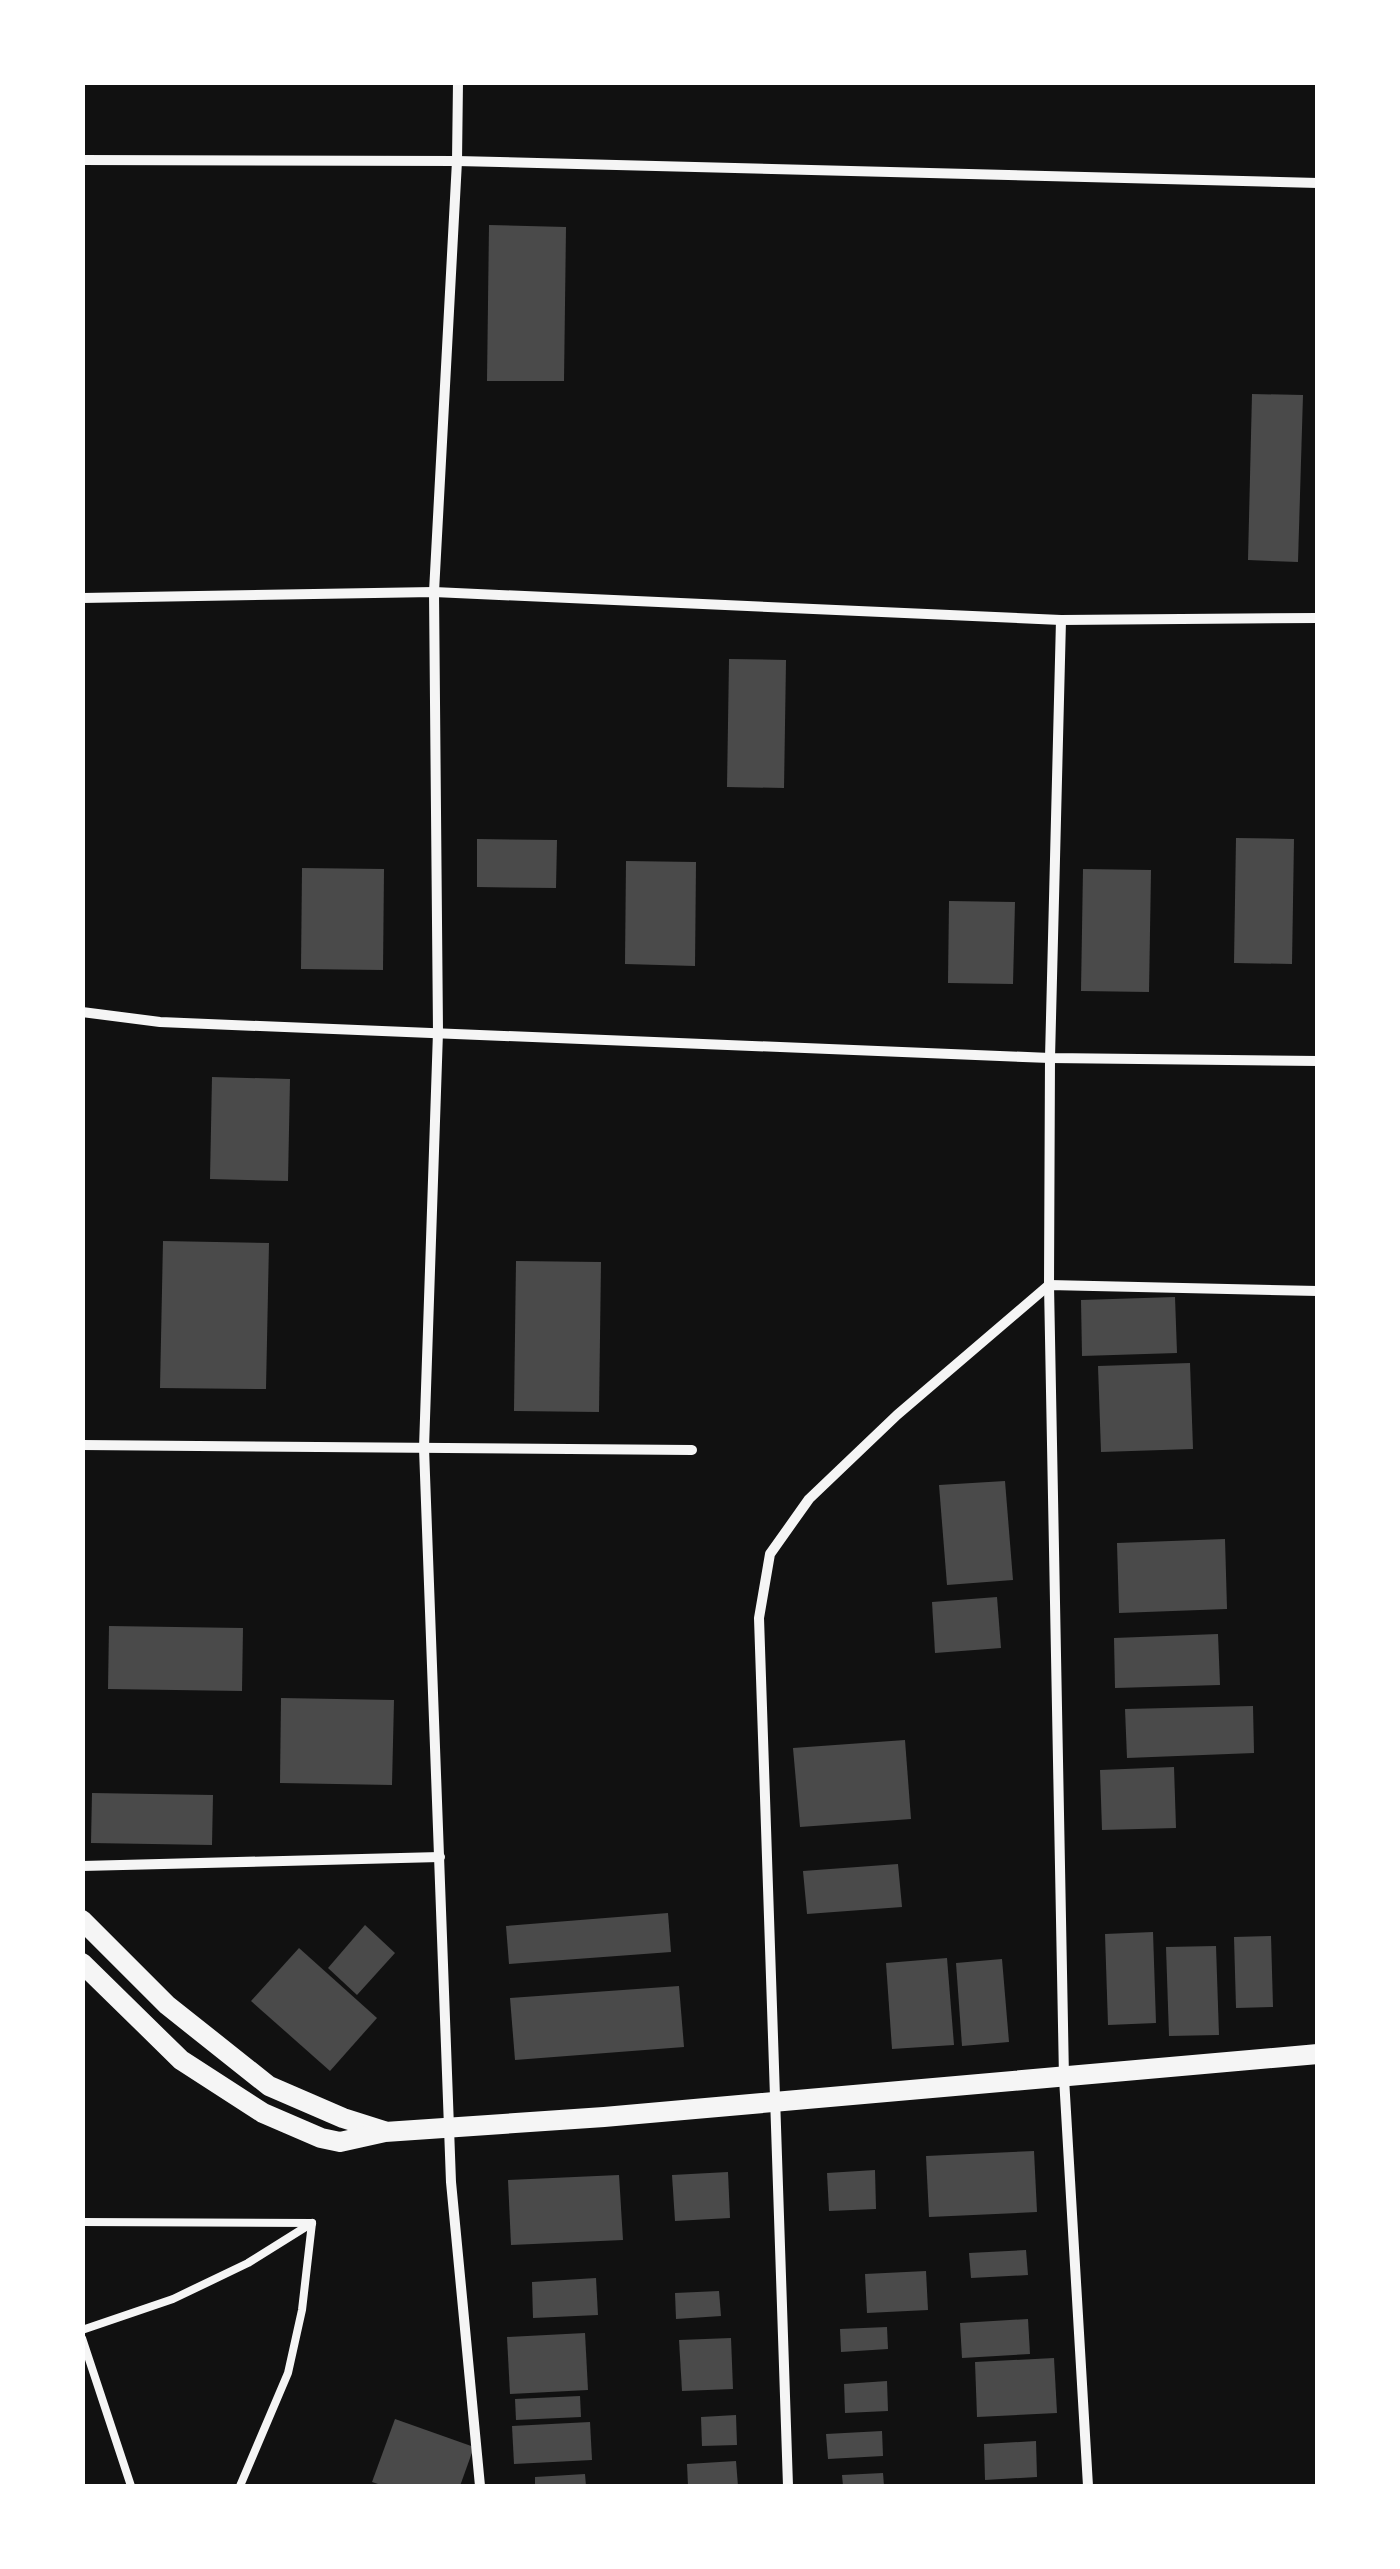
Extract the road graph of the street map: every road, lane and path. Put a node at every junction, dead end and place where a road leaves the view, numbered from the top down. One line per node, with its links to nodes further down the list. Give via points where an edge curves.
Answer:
1 (458, 82): 3 (street)
2 (82, 160): 3 (street)
3 (457, 162): 4 (street); 5 (street)
4 (1318, 184)
5 (434, 592): 6 (street); 8 (street); 10 (street)
6 (82, 598)
7 (1318, 618): 8 (street)
8 (1061, 620): 11 (street)
9 (82, 1012): 10 (street, via 160,1022)
10 (438, 1032): 11 (street); 16 (street)
11 (1050, 1058): 12 (street); 13 (street)
12 (1318, 1062)
13 (1049, 1285): 14 (street); 23 (street); 24 (street, via 897,1415 810,1499 770,1554 758,1618)
14 (1318, 1291)
15 (82, 1445): 16 (street)
16 (424, 1448): 17 (street); 18 (street)
17 (692, 1450)
18 (440, 1858): 19 (street); 25 (street)
19 (82, 1866)
20 (82, 1920): 26 (main road, via 167,2005 269,2086)
21 (82, 1963): 26 (main road, via 181,2060 264,2113 340,2142)
22 (1318, 2054): 23 (main road)
23 (1064, 2078): 24 (main road); 34 (street)
24 (776, 2100): 25 (main road); 33 (street)
25 (450, 2128): 26 (main road); 32 (street)
26 (386, 2132)
27 (82, 2222): 28 (lane)
28 (312, 2223): 29 (lane, via 248,2264); 31 (lane, via 288,2373)
29 (82, 2334): 30 (lane)
30 (131, 2486)
31 (240, 2486)
32 (480, 2486)
33 (788, 2486)
34 (1088, 2486)

